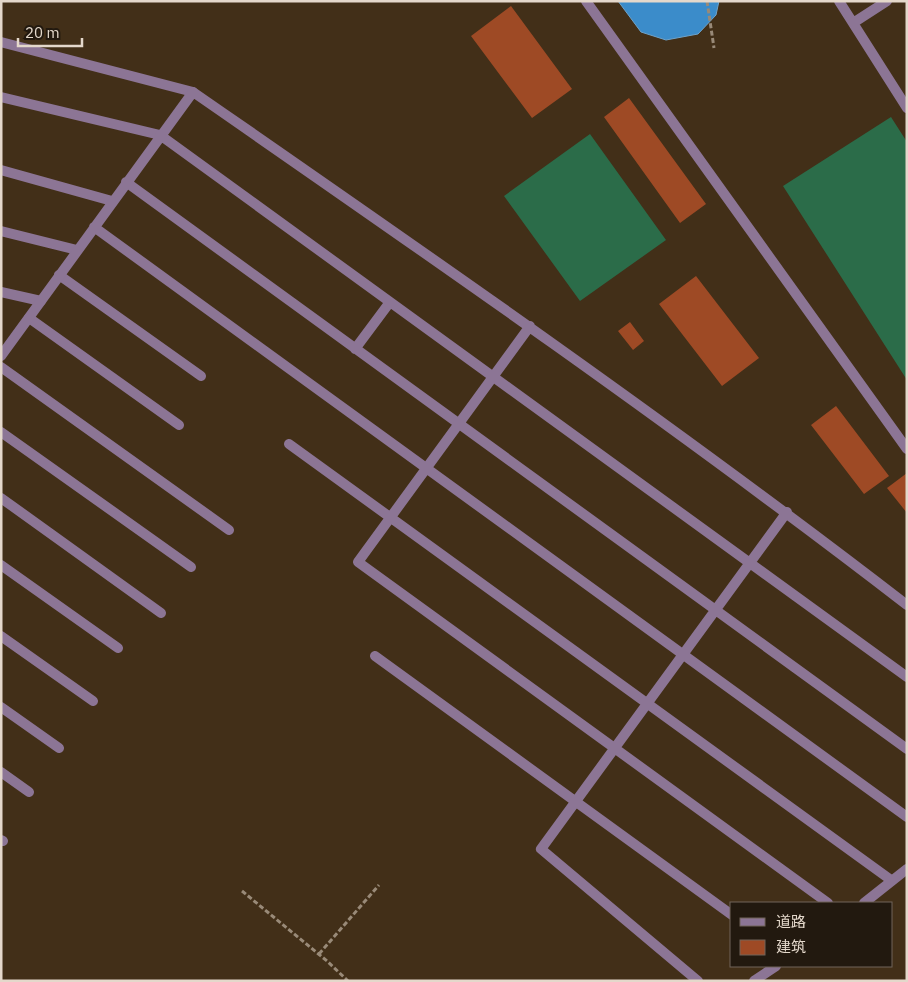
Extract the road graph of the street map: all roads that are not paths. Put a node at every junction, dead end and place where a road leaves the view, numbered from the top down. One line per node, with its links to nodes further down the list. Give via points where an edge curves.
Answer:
1 (586, 1): 31 (street)
2 (839, 1): 4 (street)
3 (887, 1): 4 (street)
4 (853, 23): 8 (street)
5 (1, 42): 6 (street)
6 (193, 92): 9 (street); 21 (street)
7 (1, 97): 9 (street)
8 (907, 108)
9 (160, 135): 11 (street); 19 (street)
10 (1, 170): 12 (street)
11 (126, 182): 12 (street); 22 (street)
12 (112, 201): 13 (street)
13 (94, 227): 15 (street); 32 (street)
14 (1, 231): 15 (street)
15 (77, 250): 16 (street)
16 (60, 275): 18 (street); 25 (street)
17 (1, 292): 18 (street)
18 (41, 301): 20 (street)
19 (390, 302): 22 (street); 26 (street)
20 (29, 318): 23 (street); 28 (street)
21 (530, 326): 26 (street); 34 (street)
22 (355, 349): 27 (street)
23 (1, 356)
24 (1, 367): 36 (street)
25 (201, 376)
26 (493, 377): 27 (street); 37 (street)
27 (459, 424): 32 (street); 41 (street)
28 (179, 425)
29 (1, 432): 39 (street)
30 (289, 444): 35 (street)
31 (907, 449)
32 (426, 468): 35 (street); 45 (street)
33 (1, 498): 42 (street)
34 (787, 512): 37 (street); 40 (street)
35 (390, 517): 49 (street); 52 (street, via 358,562)
36 (229, 530)
37 (750, 563): 41 (street); 47 (street)
38 (1, 565): 44 (street)
39 (191, 567)
40 (907, 605)
41 (716, 610): 45 (street); 53 (street)
42 (161, 613)
43 (1, 636): 48 (street)
44 (118, 648)
45 (683, 654): 49 (street); 57 (street)
46 (376, 656): 56 (street)
47 (907, 677)
48 (93, 701)
49 (647, 703): 52 (street); 59 (street)
50 (1, 707): 51 (street)
51 (59, 748)
52 (615, 748): 56 (street); 60 (street)
53 (907, 749)
54 (1, 772): 55 (street)
55 (29, 792)
56 (576, 801): 62 (street); 64 (street, via 541,849)
57 (907, 817)
58 (907, 869): 59 (street)
59 (891, 880): 61 (street)
60 (827, 902)
61 (865, 902)
62 (730, 914)
63 (775, 967): 65 (street)
64 (698, 981)
65 (754, 981)

